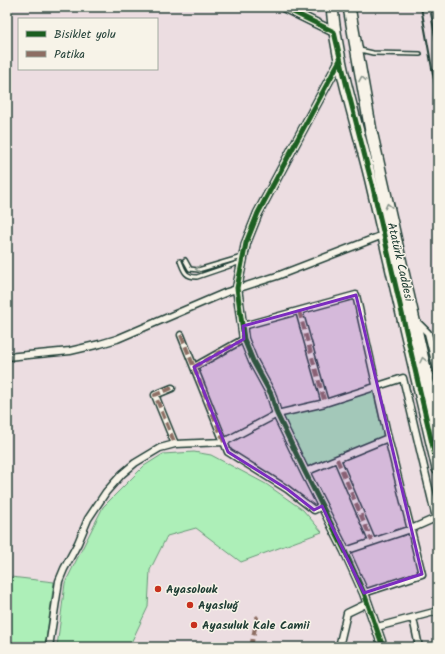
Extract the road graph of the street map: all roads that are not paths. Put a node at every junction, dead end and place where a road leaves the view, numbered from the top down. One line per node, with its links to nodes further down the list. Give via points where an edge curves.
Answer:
1 (283, 7): 5 (street)
2 (332, 7): 5 (highway, Atatürk Caddesi)
3 (349, 7): 4 (highway, Atatürk Caddesi)
4 (352, 28): 5 (highway, via 347,27); 6 (highway, Atatürk Caddesi)
5 (334, 32): 8 (highway, Atatürk Caddesi)
6 (356, 49): 7 (lane, via 373,53); 8 (highway); 15 (highway, Atatürk Caddesi, one-way to 6, via 371,131)
7 (420, 54)
8 (340, 60): 9 (highway, Atatürk Caddesi); 10 (street, via 258,213 248,236)
9 (383, 235): 13 (street, via 277,276); 31 (highway, Atatürk Caddesi)
10 (243, 259): 11 (lane, one-way to 11, via 198,270 190,269); 12 (lane, via 190,277 185,274); 13 (street)
11 (185, 260)
12 (180, 261)
13 (238, 288): 16 (street); 19 (street, via 133,334 106,343 70,351)
14 (299, 311): 16 (street); 22 (street, via 356,295); 24 (street)
15 (413, 318): 21 (street, via 428,333); 26 (highway, Atatürk Caddesi, one-way to 15)
16 (243, 326): 18 (street)
17 (181, 335): 20 (street)
18 (244, 339): 20 (street); 25 (street, via 271,394)
19 (7, 357)
20 (194, 367): 28 (street)
21 (438, 374)
22 (376, 387): 24 (street); 27 (street); 34 (street, via 403,378)
23 (172, 388): 29 (street, via 155,395)
24 (325, 403): 25 (street)
25 (277, 414): 28 (street); 32 (street)
26 (438, 426)
27 (388, 438): 30 (street); 35 (street)
28 (224, 442): 29 (street); 33 (street, via 228,452 287,489 314,510)
29 (175, 444): 43 (street, via 160,448 122,474 88,519 59,581)
30 (337, 459): 32 (street); 36 (street)
31 (438, 469)
32 (305, 472): 33 (street)
33 (322, 506): 37 (street)
34 (437, 518): 35 (street)
35 (410, 529): 36 (street); 38 (street, via 422,574)
36 (372, 541): 37 (street)
37 (345, 551): 38 (street)
38 (364, 593): 39 (street)
39 (368, 603): 42 (street); 44 (street, via 347,613)
40 (438, 611): 41 (street)
41 (413, 618): 42 (street); 46 (street)
42 (377, 626): 45 (street)
43 (49, 647)
44 (339, 647)
45 (383, 647)
46 (418, 647)

